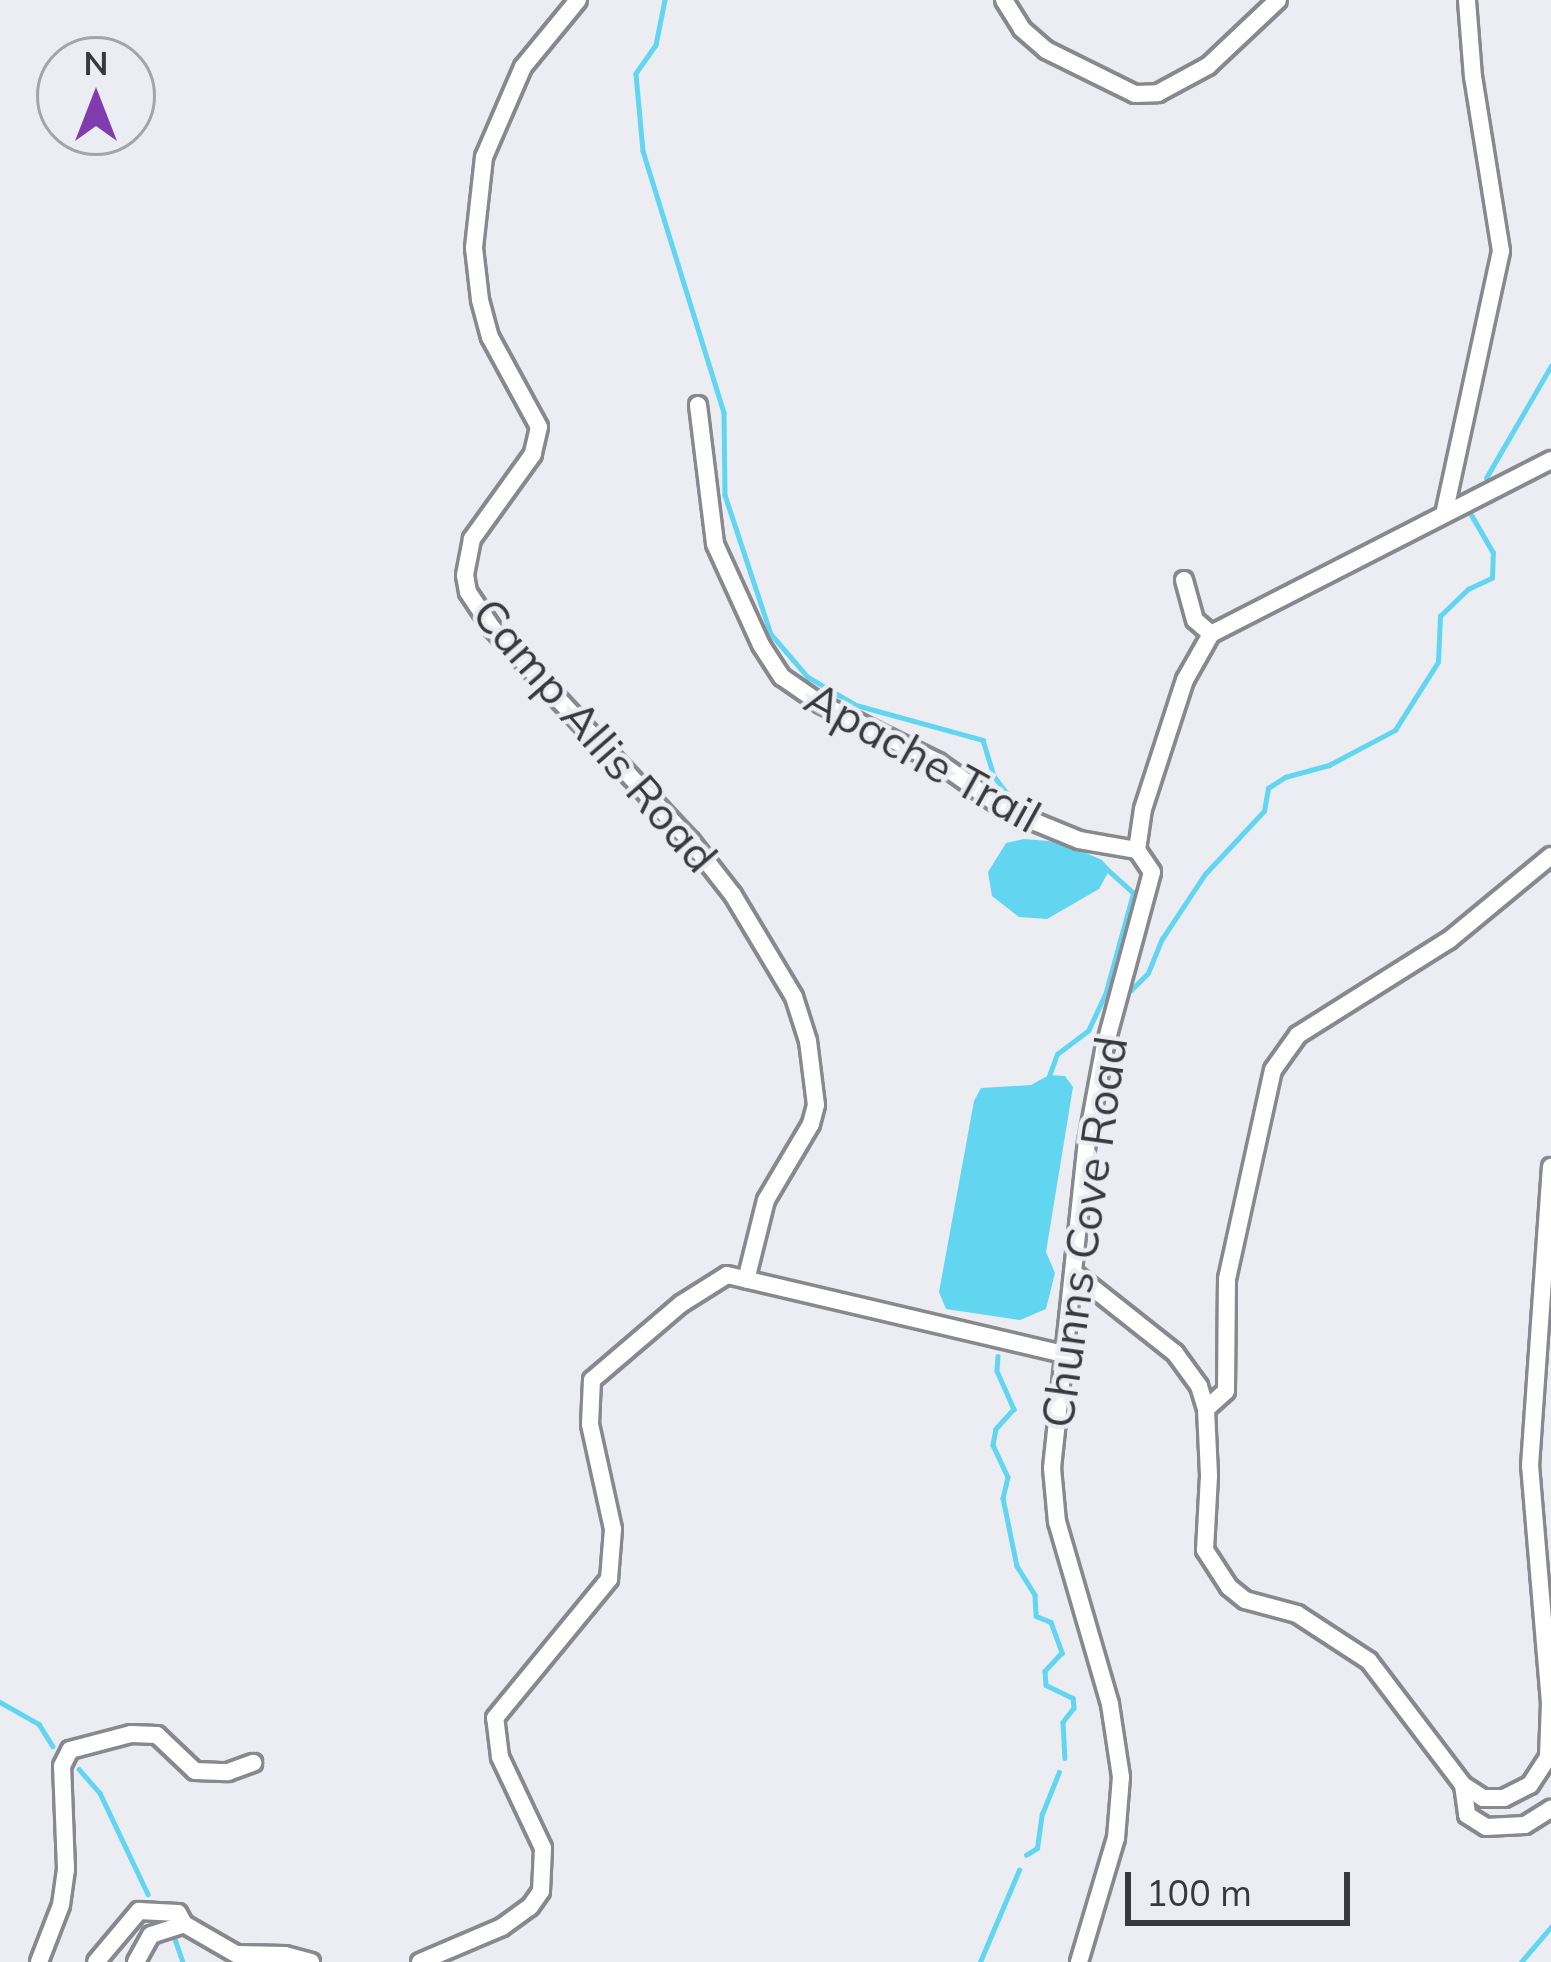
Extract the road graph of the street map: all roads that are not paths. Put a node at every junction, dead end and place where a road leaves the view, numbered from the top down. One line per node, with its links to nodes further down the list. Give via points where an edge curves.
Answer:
1 (578, 0): 14 (street, Camp Allis Road, via 523,67 484,158 474,248 480,300 490,337 539,427 533,454 472,539 465,575 492,628 718,877 794,997 816,1105 766,1200)
2 (1004, 0): 3 (street, via 1046,50 1146,94 1208,67)
3 (1278, 0)
4 (1467, 0): 7 (street, via 1501,251)
5 (698, 405): 10 (street, Apache Trail, via 715,544 782,677 1006,809 1079,840)
6 (1551, 460): 7 (street)
7 (1445, 510): 9 (street)
8 (1184, 580): 9 (street, via 1195,620)
9 (1211, 634): 10 (street, Chunns Cove Road, via 1185,680)
10 (1137, 850): 13 (street, Chunns Cove Road, via 1152,872 1097,1084)
11 (1551, 856): 16 (street, via 1449,940 1298,1035 1274,1070 1227,1279 1226,1391)
12 (1551, 1167): 18 (street, via 1530,1466 1548,1757 1529,1785 1504,1798 1484,1798)
13 (1074, 1273): 15 (street, Chunns Cove Road); 16 (street, via 1175,1353)
14 (746, 1280): 15 (street); 25 (street, via 727,1275 681,1304 592,1380 590,1424 613,1529 610,1579 495,1718 500,1756 543,1848 541,1891 502,1927)
15 (1068, 1355): 26 (street, Chunns Cove Road, via 1053,1496 1110,1704 1121,1790 1116,1838)
16 (1206, 1409): 18 (street, via 1205,1550 1229,1586 1245,1600 1297,1614 1369,1660)
17 (253, 1762): 21 (street, via 228,1772 195,1771 157,1735 70,1750 61,1792 67,1868)
18 (1463, 1785): 19 (street, via 1467,1815 1486,1827 1526,1825)
19 (1551, 1810)
20 (184, 1924): 22 (street, via 178,1913 139,1911); 23 (street, via 152,1935); 24 (street, via 236,1954)
21 (39, 1962)
22 (96, 1962)
23 (136, 1962)
24 (311, 1962)
25 (419, 1962)
26 (1079, 1962)

